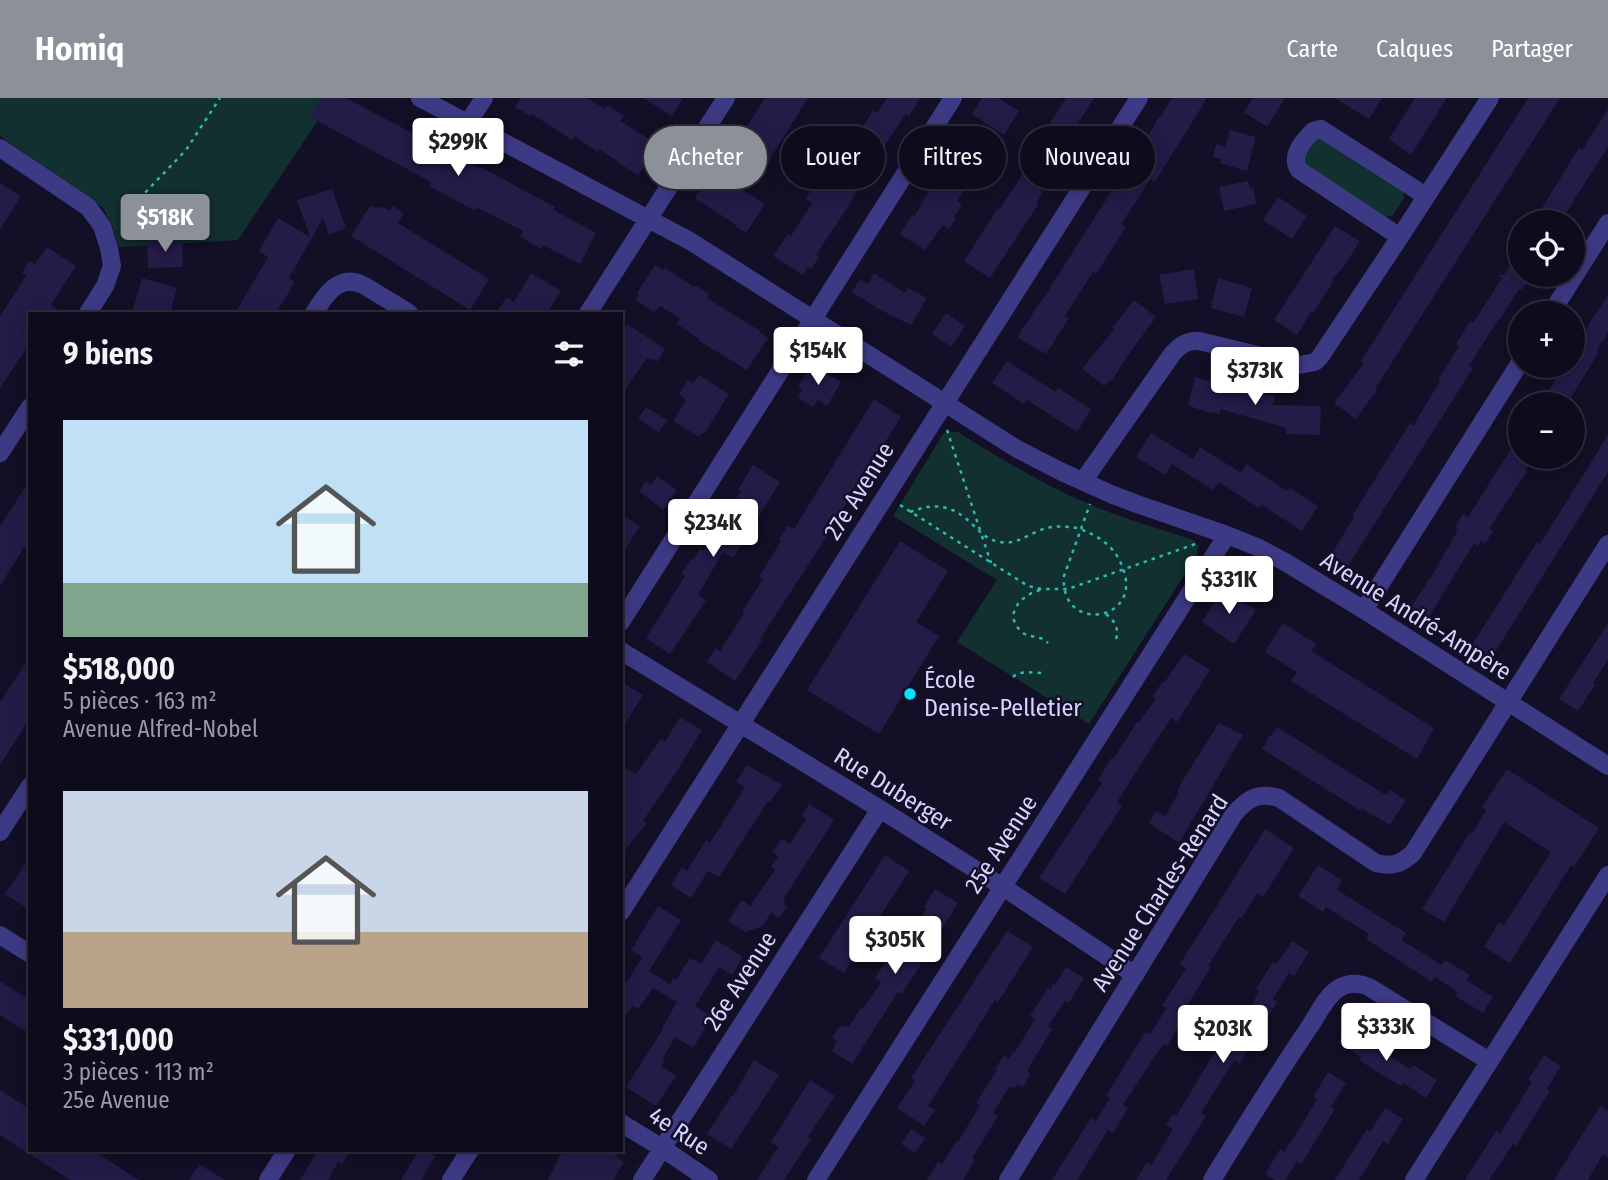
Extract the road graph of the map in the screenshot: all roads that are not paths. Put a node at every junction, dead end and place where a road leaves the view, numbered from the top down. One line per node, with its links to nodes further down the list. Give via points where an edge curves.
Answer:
1 (420, 98): 7 (street, Avenue André-Ampère)
2 (484, 98): 7 (street)
3 (726, 98): 10 (street)
4 (953, 98): 18 (street)
5 (1139, 98): 20 (street, 27e Avenue)
6 (1490, 98): 9 (street)
7 (468, 123): 10 (street, Avenue André-Ampère)
8 (0, 148): 14 (street, via 88,207 102,226 112,266)
9 (1426, 196): 12 (street); 12 (street, via 1321,129 1312,131 1296,153 1299,170)
10 (648, 219): 17 (street); 18 (street, Avenue André-Ampère)
11 (1608, 223): 13 (street)
12 (1400, 237): 23 (street, via 1315,362 1290,363 1191,341 1179,348)
13 (1559, 301)
14 (89, 312)
15 (315, 312): 16 (street, via 332,289 351,281)
16 (407, 312)
17 (589, 312)
18 (813, 319): 20 (street, Avenue André-Ampère); 27 (street)
19 (1510, 378): 26 (street)
20 (944, 402): 23 (street, Avenue André-Ampère, via 1017,449); 30 (street, 27e Avenue)
21 (28, 410): 22 (street)
22 (0, 453)
23 (1083, 481): 24 (street, Avenue André-Ampère)
24 (1227, 535): 26 (street, Avenue André-Ampère, via 1285,562); 36 (street, 25e Avenue)
25 (1608, 544): 29 (street, Avenue Charles-Renard)
26 (1364, 610): 29 (street, Avenue André-Ampère)
27 (623, 619)
28 (623, 652): 30 (street, Rue Duberger)
29 (1508, 703): 31 (street, Avenue André-Ampère); 40 (street, Avenue Charles-Renard, via 1413,853 1395,865 1376,863 1279,798 1255,797 1244,804)
30 (740, 724): 33 (street, Rue Duberger); 37 (street, 27e Avenue)
31 (1608, 766)
32 (28, 789): 34 (street)
33 (880, 809): 36 (street, Rue Duberger); 43 (street, 26e Avenue)
34 (0, 832)
35 (1608, 874): 41 (street)
36 (1003, 887): 40 (street, Rue Duberger); 50 (street, 25e Avenue)
37 (623, 909)
38 (0, 935): 39 (street)
39 (28, 953)
40 (1135, 975): 51 (street, Avenue Charles-Renard)
41 (1489, 1061): 52 (street, via 1369,987 1348,984 1329,998); 53 (street)
42 (623, 1124): 43 (street, 4e Rue)
43 (662, 1148): 48 (street, 26e Avenue); 49 (street, 4e Rue)
44 (286, 1152): 46 (street)
45 (469, 1152): 47 (street)
46 (268, 1180)
47 (451, 1180)
48 (642, 1180)
49 (709, 1180)
50 (816, 1180)
51 (1008, 1180)
52 (1212, 1180)
53 (1414, 1180)

